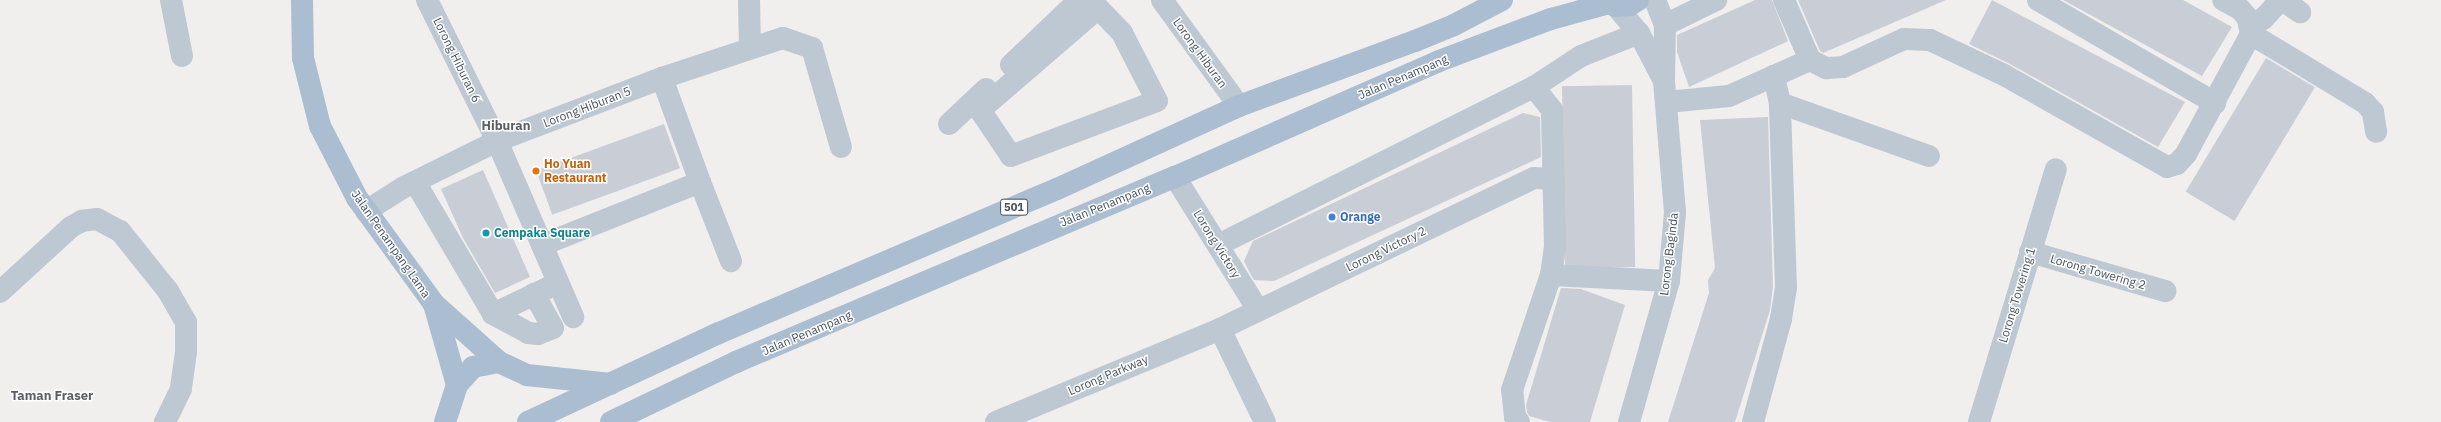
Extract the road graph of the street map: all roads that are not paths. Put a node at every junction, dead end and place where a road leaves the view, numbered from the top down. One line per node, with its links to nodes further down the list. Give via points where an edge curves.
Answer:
1 (171, 0): 21 (street)
2 (302, 0): 41 (main road, Jalan Penampang Lama, via 303,58 320,126)
3 (427, 0): 32 (street, Lorong Hiburan 6)
4 (749, 0): 20 (street)
5 (1162, 0): 29 (street, Lorong Hiburan)
6 (1502, 0): 29 (main road, 501, via 1454,25 1415,41)
7 (1638, 0): 15 (main road, Jalan Penampang, via 1630,4)
8 (1656, 0): 17 (street, Lorong Baginda)
9 (1716, 0): 17 (street)
10 (1784, 0): 22 (street)
11 (2038, 0): 28 (street)
12 (2223, 0): 18 (street, via 2240,9 2248,18)
13 (2281, 0): 16 (street); 18 (street)
14 (1098, 3): 14 (street, via 980,110 1011,156 1157,101 1122,33); 30 (street)
15 (1607, 4): 19 (street, Lorong Baginda); 36 (main road, Jalan Penampang, via 1551,19 1479,45)
16 (2300, 12)
17 (1665, 25): 26 (street, Lorong Baginda)
18 (2250, 29): 28 (street); 31 (street, via 2365,103 2373,112)
19 (1639, 33): 25 (street, via 1581,56); 26 (street, Lorong Baginda)
20 (750, 48): 24 (street, Lorong Hiburan 5); 33 (street, Lorong Hiburan 5, via 783,38 812,48)
21 (182, 56)
22 (1810, 60): 23 (street); 28 (street, via 1826,68 1843,67 1904,39 1930,40 2004,75 2166,167 2177,164 2186,154)
23 (1774, 76): 26 (street, via 1729,96); 27 (street)
24 (662, 78): 32 (street, Lorong Hiburan 5); 38 (street)
25 (1534, 87): 37 (street, via 1552,110); 44 (street)
26 (1665, 91): 48 (street, Lorong Baginda, via 1675,212)
27 (1780, 103): 34 (street); 70 (street, via 1786,288 1781,319)
28 (2215, 103)
29 (1239, 106): 40 (main road, 501)
30 (949, 124)
31 (2376, 132)
32 (497, 141): 39 (street, Lorong Hiburan 5); 43 (street, Lorong Hiburan 6)
33 (841, 147)
34 (1929, 156)
35 (2056, 169): 45 (street, Lorong Towering 1)
36 (1175, 177): 42 (main road, Jalan Penampang); 44 (street, Lorong Victory)
37 (1554, 179): 47 (street, via 1555,246); 54 (street, Lorong Victory 2, via 1534,178)
38 (700, 182): 43 (street); 46 (street)
39 (409, 184): 41 (street, Lorong Hiburan 5); 55 (street)
40 (1013, 207): 42 (main road, via 1026,224); 59 (main road, 501, via 719,333)
41 (366, 211): 53 (main road, Jalan Penampang Lama)
42 (1045, 230): 61 (main road, Jalan Penampang, via 916,288 736,362)
43 (542, 245): 49 (street, Lorong Hiburan 6)
44 (1218, 245): 54 (street, Lorong Victory)
45 (2030, 252): 50 (street, Lorong Towering 2); 71 (street, Lorong Towering 1)
46 (731, 261)
47 (1552, 275): 48 (street); 68 (street, via 1512,390 1515,417)
48 (1669, 281): 69 (street, Lorong Baginda)
49 (558, 283): 52 (street); 56 (street, Lorong Hiburan 6)
50 (2165, 291)
51 (0, 292): 62 (street, via 71,227 82,221 97,219 120,231 168,291 186,322 186,352 181,389)
52 (534, 294): 55 (street); 55 (street, via 553,328 538,334 528,333)
53 (434, 304): 58 (main road, Jalan Penampang Lama); 60 (main road, Jalan Penampang Lama)
54 (1258, 310): 57 (street, Lorong Victory 2)
55 (493, 314)
56 (574, 317)
57 (1220, 329): 66 (street, Lorong Parkway); 67 (street)
58 (499, 362): 59 (main road, Jalan Penampang Lama, via 527,375); 60 (main road, via 474,367)
59 (611, 384): 64 (main road, 501)
60 (457, 385): 63 (main road)
61 (632, 416): 65 (main road, Jalan Penampang)
62 (165, 422)
63 (445, 422)
64 (528, 422)
65 (611, 422)
66 (996, 422)
67 (1265, 422)
68 (1519, 422)
69 (1629, 422)
70 (1753, 422)
71 (1979, 422)

